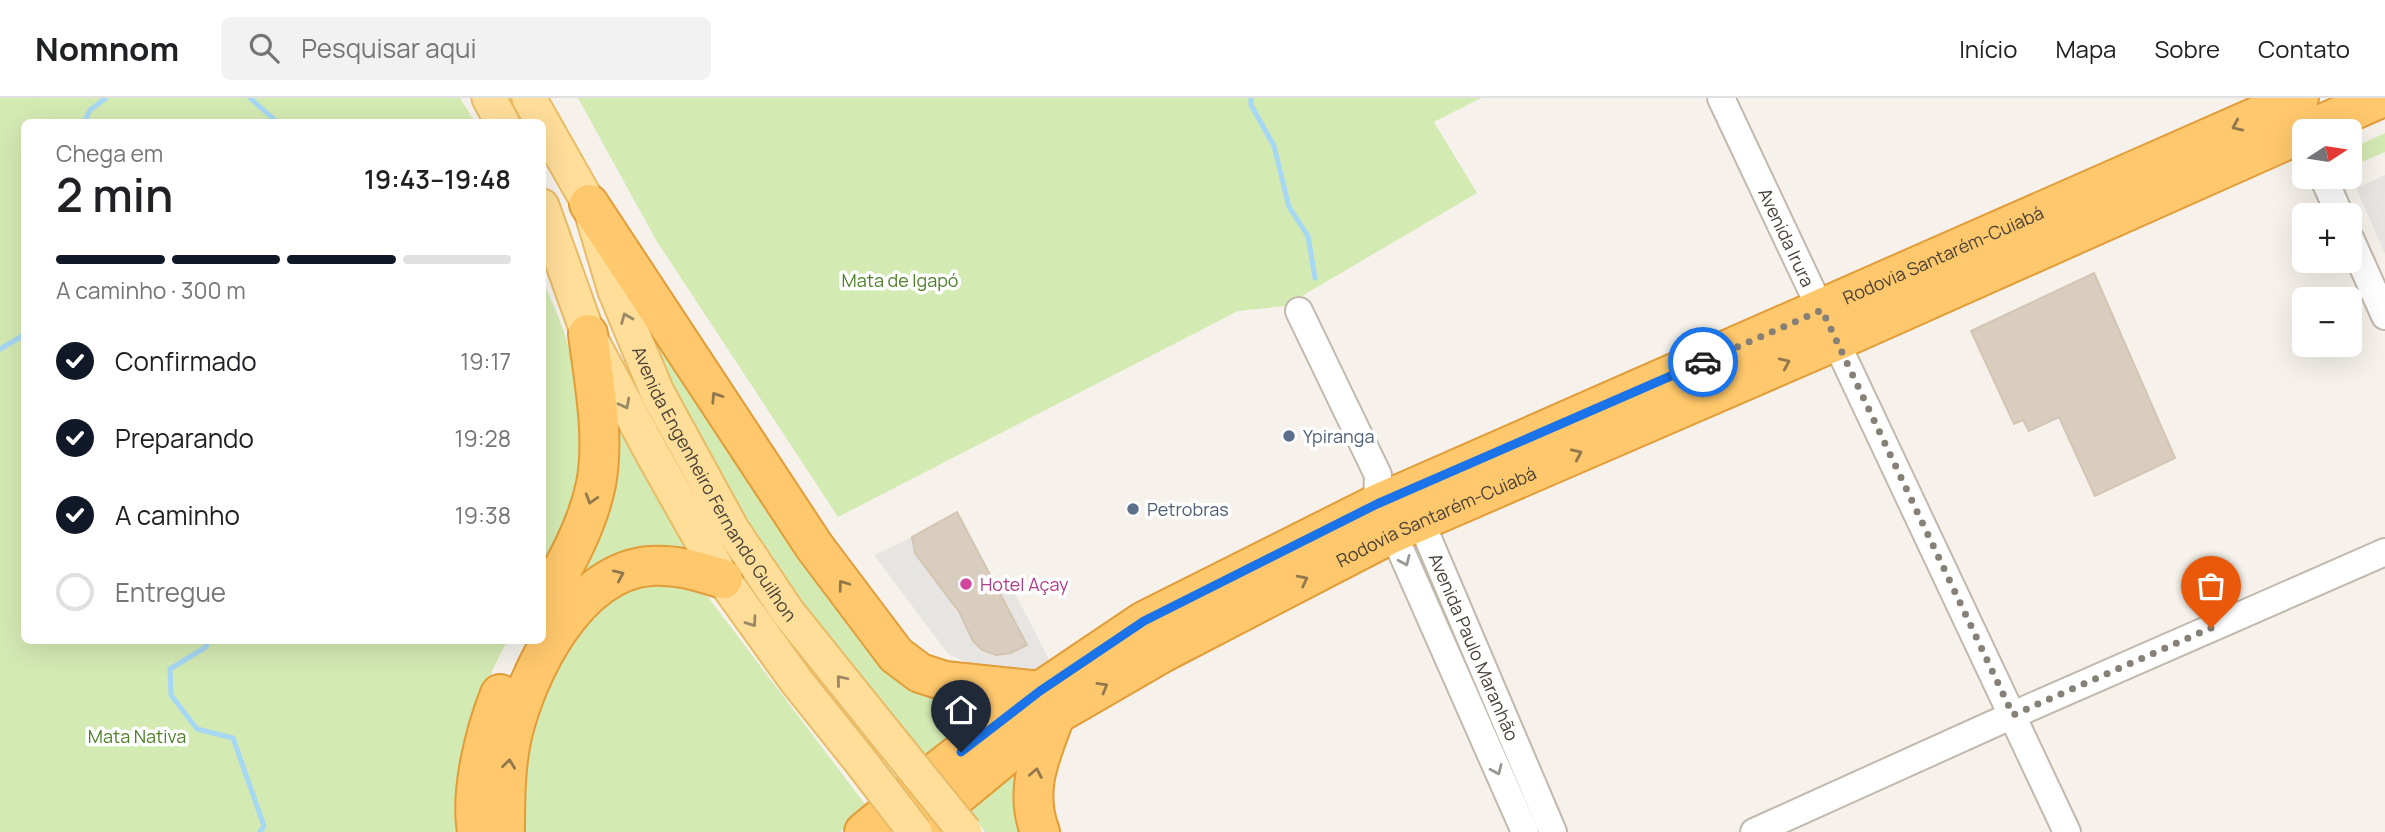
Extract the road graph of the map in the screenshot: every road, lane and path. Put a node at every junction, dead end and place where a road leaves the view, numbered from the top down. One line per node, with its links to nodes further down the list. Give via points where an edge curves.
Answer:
1 (489, 98): 6 (main road)
2 (529, 98): 7 (main road, Avenida Engenheiro Fernando Guilhon)
3 (1721, 98): 14 (street, Avenida Irura)
4 (2381, 98): 5 (highway, Rodovia Santarém-Cuiabá)
5 (2300, 118): 14 (highway, Rodovia Santarém-Cuiabá)
6 (500, 119)
7 (541, 119)
8 (546, 128): 9 (main road, Avenida Engenheiro Fernando Guilhon)
9 (589, 204): 21 (highway, one-way to 9, via 945,681 920,673 896,655 814,546); 27 (main road, Avenida Engenheiro Fernando Guilhon, one-way to 9, bridge, via 787,611 732,529 657,392 615,292)
10 (546, 217): 15 (main road, Avenida Engenheiro Fernando Guilhon)
11 (2362, 265): 13 (street)
12 (1299, 311): 16 (street, Avenida Paulo Maranhão)
13 (2385, 316)
14 (1829, 325): 16 (highway, Rodovia Santarém-Cuiabá); 22 (street, Avenida Irura)
15 (588, 334): 18 (main road, Avenida Engenheiro Fernando Guilhon, one-way to 18); 19 (highway, one-way to 19, via 599,429 596,482 582,530)
16 (1395, 505): 21 (highway, Rodovia Santarém-Cuiabá, via 1162,653); 29 (street, Avenida Paulo Maranhão, one-way to 29); 30 (street, Avenida Paulo Maranhão)
17 (2385, 552): 22 (street)
18 (723, 579): 24 (highway, one-way to 18, via 512,736 532,678 560,626 606,581 635,568 683,566); 26 (main road, Avenida Engenheiro Fernando Guilhon, one-way to 26, bridge)
19 (546, 598)
20 (521, 644): 23 (highway, via 486,737 479,771)
21 (1048, 703): 25 (highway, Rodovia Santarém-Cuiabá, via 941,768); 26 (highway, Rodovia Santarém-Cuiabá); 28 (highway, one-way to 21, via 1034,815 1034,774)
22 (2013, 715): 31 (street); 32 (street, Avenida Irura)
23 (477, 832)
24 (505, 832)
25 (864, 832)
26 (914, 832)
27 (965, 832)
28 (1040, 832)
29 (1525, 832)
30 (1553, 832)
31 (1754, 832)
32 (2067, 832)

